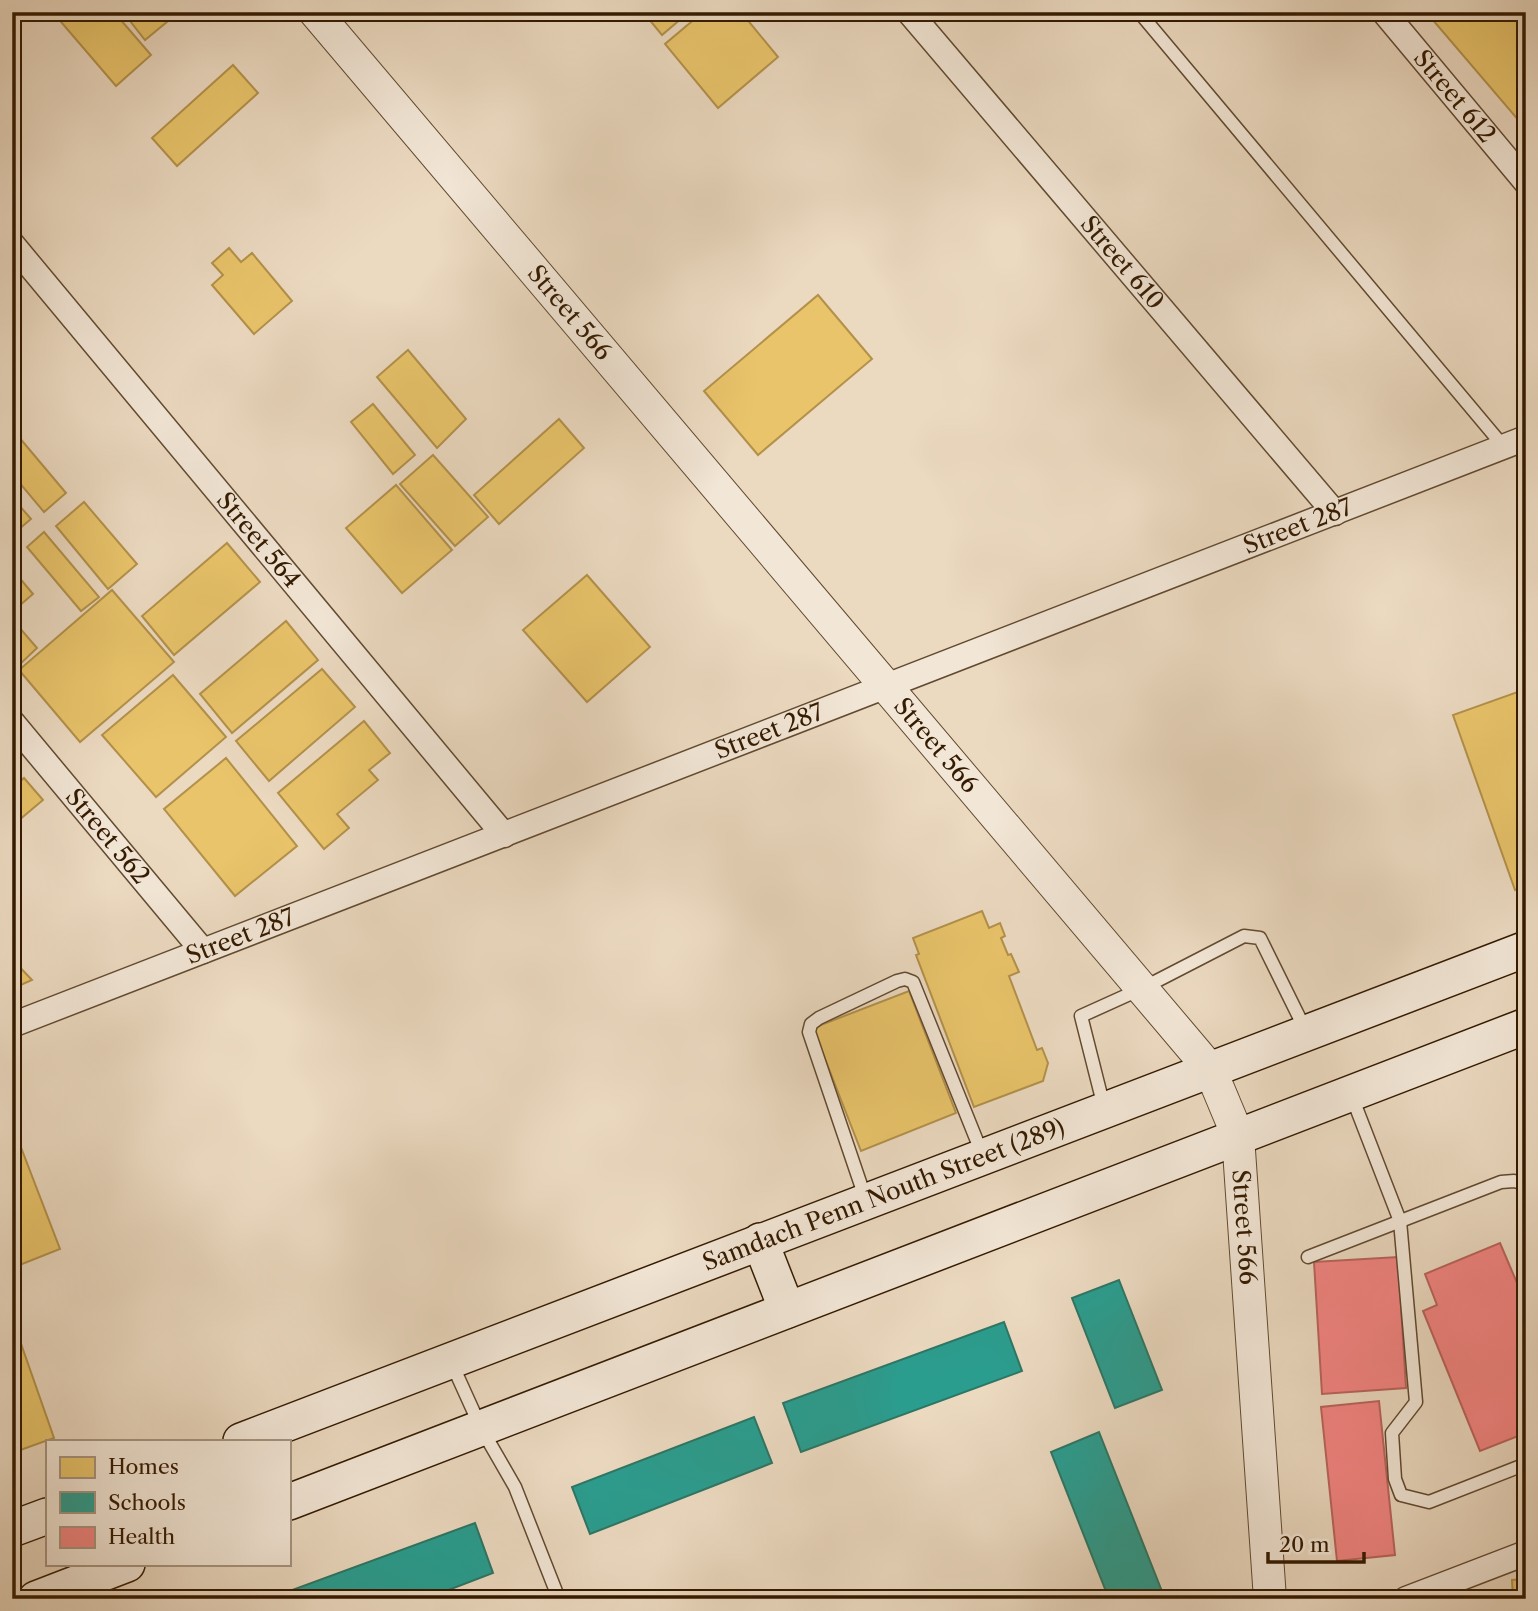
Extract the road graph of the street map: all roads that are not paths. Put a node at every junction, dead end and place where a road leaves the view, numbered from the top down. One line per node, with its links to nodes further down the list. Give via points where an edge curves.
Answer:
1 (315, 12): 9 (street, Street 566)
2 (909, 12): 8 (street, Street 610)
3 (1139, 12): 7 (lane)
4 (1384, 12): 5 (street, Street 612)
5 (1526, 182)
6 (12, 244): 11 (street, Street 564)
7 (1515, 443): 8 (street, Street 287)
8 (1335, 513): 9 (street, Street 287)
9 (886, 686): 11 (street, Street 287); 14 (street, Street 566)
10 (12, 722): 12 (street, Street 562)
11 (504, 835): 12 (street, Street 287)
12 (203, 951): 15 (street, Street 287)
13 (1522, 954): 17 (main road, Samdach Penn Nouth Street (289))
14 (1143, 988): 17 (lane, via 1244,936 1260,939); 18 (street, Street 566); 20 (lane, via 1081,1016)
15 (12, 1025)
16 (1526, 1026): 19 (main road)
17 (1307, 1032): 18 (main road, Samdach Penn Nouth Street (289))
18 (1210, 1069): 20 (main road, Samdach Penn Nouth Street (289)); 21 (street, Street 566)
19 (1351, 1093): 21 (main road); 25 (lane)
20 (1104, 1111): 22 (main road, Samdach Penn Nouth Street (289))
21 (1238, 1136): 28 (main road); 40 (street, Street 566)
22 (983, 1156): 24 (main road, Samdach Penn Nouth Street (289)); 24 (lane, via 913,982 897,981 819,1018 808,1032)
23 (1526, 1184): 25 (lane, via 1501,1182)
24 (866, 1200): 26 (main road, Samdach Penn Nouth Street (289))
25 (1400, 1221): 27 (lane); 32 (lane, via 1416,1402 1392,1433 1395,1479 1401,1494 1429,1502)
26 (760, 1241): 28 (main road); 29 (main road, Samdach Penn Nouth Street (289))
27 (1308, 1257)
28 (787, 1310): 30 (main road)
29 (450, 1360): 30 (lane); 31 (main road, Samdach Penn Nouth Street (289))
30 (481, 1428): 33 (main road); 39 (lane, via 515,1487)
31 (244, 1440)
32 (1526, 1464)
33 (290, 1502)
34 (46, 1516): 35 (main road)
35 (12, 1529)
36 (1526, 1553): 41 (street)
37 (122, 1566): 38 (main road)
38 (36, 1599)
39 (559, 1599)
40 (1270, 1599)
41 (1406, 1599)

